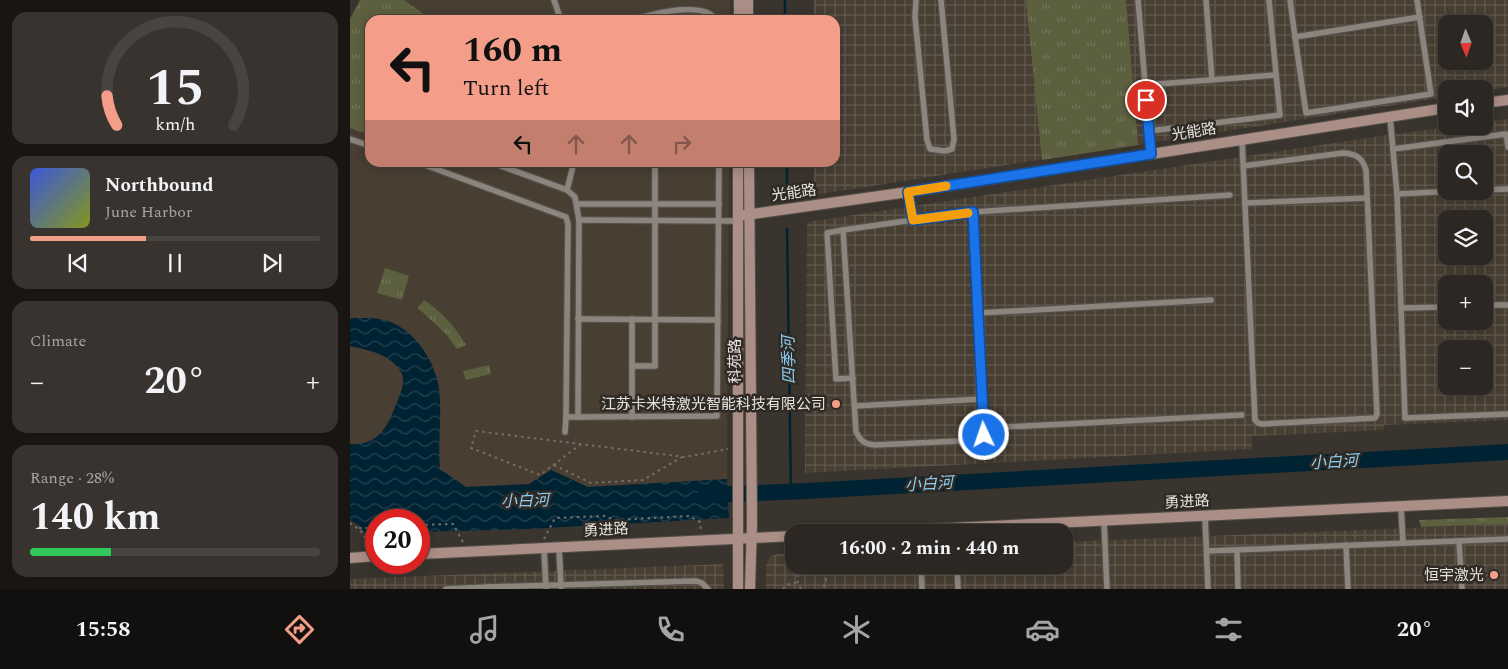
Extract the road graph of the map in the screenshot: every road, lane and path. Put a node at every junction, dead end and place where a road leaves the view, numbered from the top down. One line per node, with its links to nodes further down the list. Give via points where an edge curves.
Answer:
1 (554, 0): 11 (lane)
2 (738, 0): 14 (street)
3 (748, 0): 15 (street)
4 (916, 0): 5 (lane, via 927,140 930,149 935,151 952,148 954,139)
5 (941, 0)
6 (1138, 0): 20 (lane)
7 (1206, 0): 19 (lane)
8 (1269, 0): 18 (lane)
9 (1290, 0): 17 (lane)
10 (1417, 0): 16 (lane)
11 (559, 15)
12 (650, 15): 13 (lane, via 693,7)
13 (713, 15)
14 (738, 15)
15 (748, 15)
16 (1420, 17): 17 (lane); 17 (lane, via 1431,94 1306,113)
17 (1295, 37)
18 (1276, 75): 19 (lane); 25 (lane, via 1280,116)
19 (1212, 80): 20 (lane)
20 (1145, 85): 25 (lane)
21 (1508, 100): 22 (street)
22 (1493, 102)
23 (1438, 109): 24 (street, 光能路)
24 (1390, 117): 27 (street, 光能路); 30 (lane)
25 (1149, 131): 31 (lane)
26 (350, 139): 28 (lane)
27 (1242, 140): 31 (street, 光能路); 32 (lane)
28 (365, 144)
29 (1508, 147): 30 (lane, via 1506,134)
30 (1393, 149): 45 (lane)
31 (1151, 154): 43 (street, 光能路)
32 (1243, 166): 47 (lane, via 1354,154 1366,170); 48 (lane)
33 (431, 167): 76 (lane, via 566,217)
34 (504, 167): 41 (lane)
35 (573, 167): 41 (lane)
36 (655, 167): 50 (lane)
37 (719, 167): 51 (lane)
38 (738, 167): 53 (street, 科苑路)
39 (747, 167): 53 (street, 科苑路)
40 (1508, 189): 42 (lane)
41 (567, 190): 49 (lane)
42 (1493, 190)
43 (908, 192): 53 (street, 光能路); 57 (lane)
44 (1438, 192): 45 (lane)
45 (1397, 194): 63 (lane)
46 (1230, 195): 52 (lane)
47 (1367, 198): 48 (lane); 48 (lane, via 1377,414 1375,418 1262,424 1255,420)
48 (1245, 203)
49 (577, 204): 50 (lane); 54 (lane)
50 (655, 204): 51 (lane); 55 (lane)
51 (718, 204): 56 (lane)
52 (973, 212): 57 (lane); 64 (lane)
53 (742, 217): 56 (lane); 81 (street, 科苑路); 98 (street, 科苑路)
54 (578, 220): 55 (lane); 65 (lane)
55 (655, 220): 56 (lane); 67 (lane)
56 (719, 220): 68 (lane)
57 (913, 220): 58 (lane)
58 (843, 230): 70 (lane); 70 (lane, via 827,232 836,379)
59 (1211, 300): 64 (lane)
60 (1508, 304): 61 (lane)
61 (1493, 305)
62 (1438, 307): 63 (lane)
63 (1401, 308): 73 (lane, via 1405,418)
64 (978, 313): 71 (lane)
65 (578, 319): 66 (lane); 77 (lane)
66 (632, 319): 67 (lane); 69 (lane)
67 (655, 319): 68 (lane); 69 (lane, via 654,366)
68 (718, 320): 75 (lane, via 717,416)
69 (632, 366): 75 (lane)
70 (853, 378): 72 (lane)
71 (982, 398): 72 (lane); 78 (lane)
72 (855, 406): 78 (lane, via 856,432 866,445 980,440)
73 (1508, 414)
74 (1242, 415): 78 (lane)
75 (632, 416): 77 (lane)
76 (566, 417): 77 (lane); 79 (lane)
77 (578, 417)
78 (984, 428)
79 (565, 432)
80 (581, 444): 82 (path); 83 (path); 83 (path, via 476,431 471,448 540,475)
81 (737, 447): 82 (path); 99 (street, 科苑路)
82 (682, 457): 83 (path, via 643,480 591,482)
83 (554, 465)
84 (1508, 502): 85 (street, 勇进路)
85 (1401, 507): 86 (street, 勇进路); 102 (lane)
86 (1206, 516): 87 (street, 勇进路); 107 (lane)
87 (1104, 521): 90 (street, 勇进路); 127 (lane)
88 (700, 522): 94 (path, via 689,516 615,520 604,516 555,518)
89 (350, 523): 92 (path)
90 (1054, 524)
91 (430, 525): 95 (path, via 453,524)
92 (358, 528): 93 (path); 97 (path)
93 (365, 528)
94 (548, 530)
95 (459, 535)
96 (785, 536): 98 (street, 勇进路)
97 (365, 538)
98 (752, 538): 99 (street, 勇进路); 121 (street, 科苑路)
99 (737, 539): 105 (street, 勇进路); 120 (street, 科苑路)
100 (1508, 539): 101 (lane)
101 (1459, 541): 102 (lane); 131 (lane)
102 (1402, 543): 103 (lane)
103 (1346, 545): 106 (lane); 130 (lane)
104 (544, 548): 105 (street, 勇进路); 108 (street, 勇进路); 115 (lane)
105 (560, 548): 116 (lane)
106 (1237, 550): 107 (lane); 129 (lane)
107 (1207, 551): 128 (lane)
108 (430, 553)
109 (365, 557): 110 (street)
110 (350, 558)
111 (921, 574): 125 (lane)
112 (957, 574): 126 (lane)
113 (798, 582): 122 (path); 123 (path); 124 (path, via 802,570 815,566 825,575)
114 (613, 586): 116 (lane); 119 (lane, via 696,581)
115 (546, 587): 116 (lane); 117 (lane)
116 (561, 587)
117 (488, 588): 118 (lane)
118 (446, 589)
119 (708, 589)
120 (738, 589)
121 (750, 589)
122 (783, 589)
123 (801, 589)
124 (823, 589)
125 (922, 589)
126 (958, 589)
127 (1107, 589)
128 (1208, 589)
129 (1238, 589)
130 (1348, 589)
131 (1462, 589)

